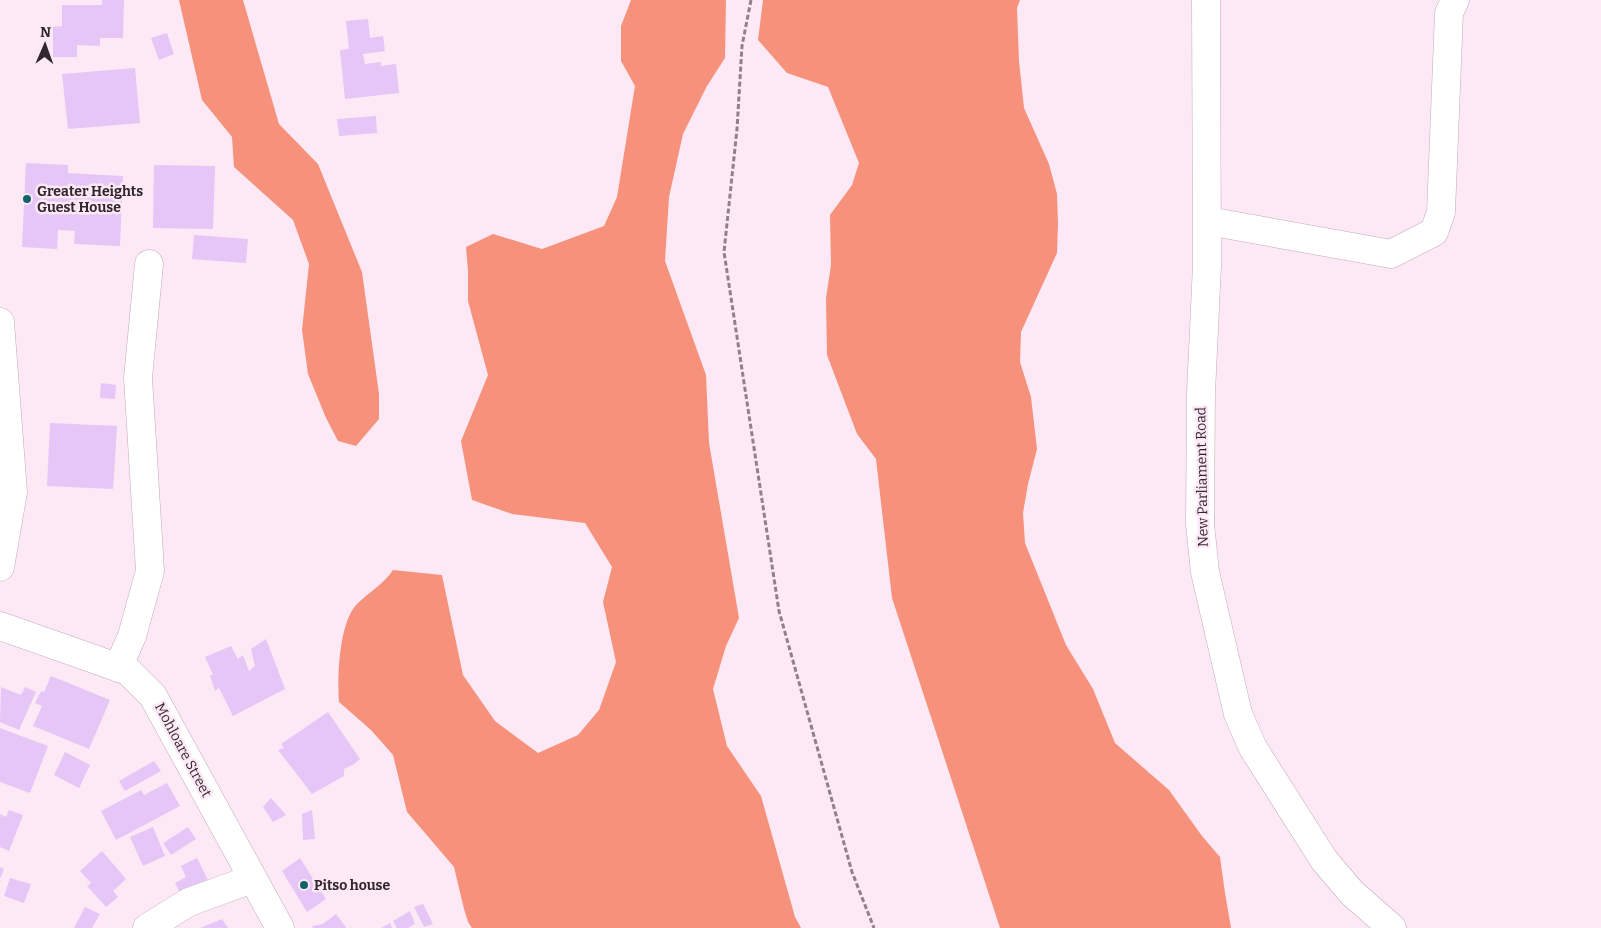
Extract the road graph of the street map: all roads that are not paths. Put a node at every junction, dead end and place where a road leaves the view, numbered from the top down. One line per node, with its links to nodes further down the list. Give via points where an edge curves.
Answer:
1 (1206, 0): 3 (street, New Parliament Road)
2 (1455, 0): 3 (street, via 1449,13 1441,212 1434,232 1391,254)
3 (1208, 221): 12 (street, New Parliament Road, via 1200,393 1200,524 1205,572 1238,714 1254,748 1324,860 1352,893)
4 (149, 264): 8 (street, via 138,378 150,571 132,636)
5 (0, 322): 6 (street, via 13,492)
6 (0, 567)
7 (0, 626): 8 (street, Mohloare Street)
8 (118, 668): 9 (street, Mohloare Street, via 128,671 153,696)
9 (252, 879): 10 (street, via 189,902); 11 (street, Mohloare Street)
10 (147, 928)
11 (280, 928)
12 (1392, 928)

